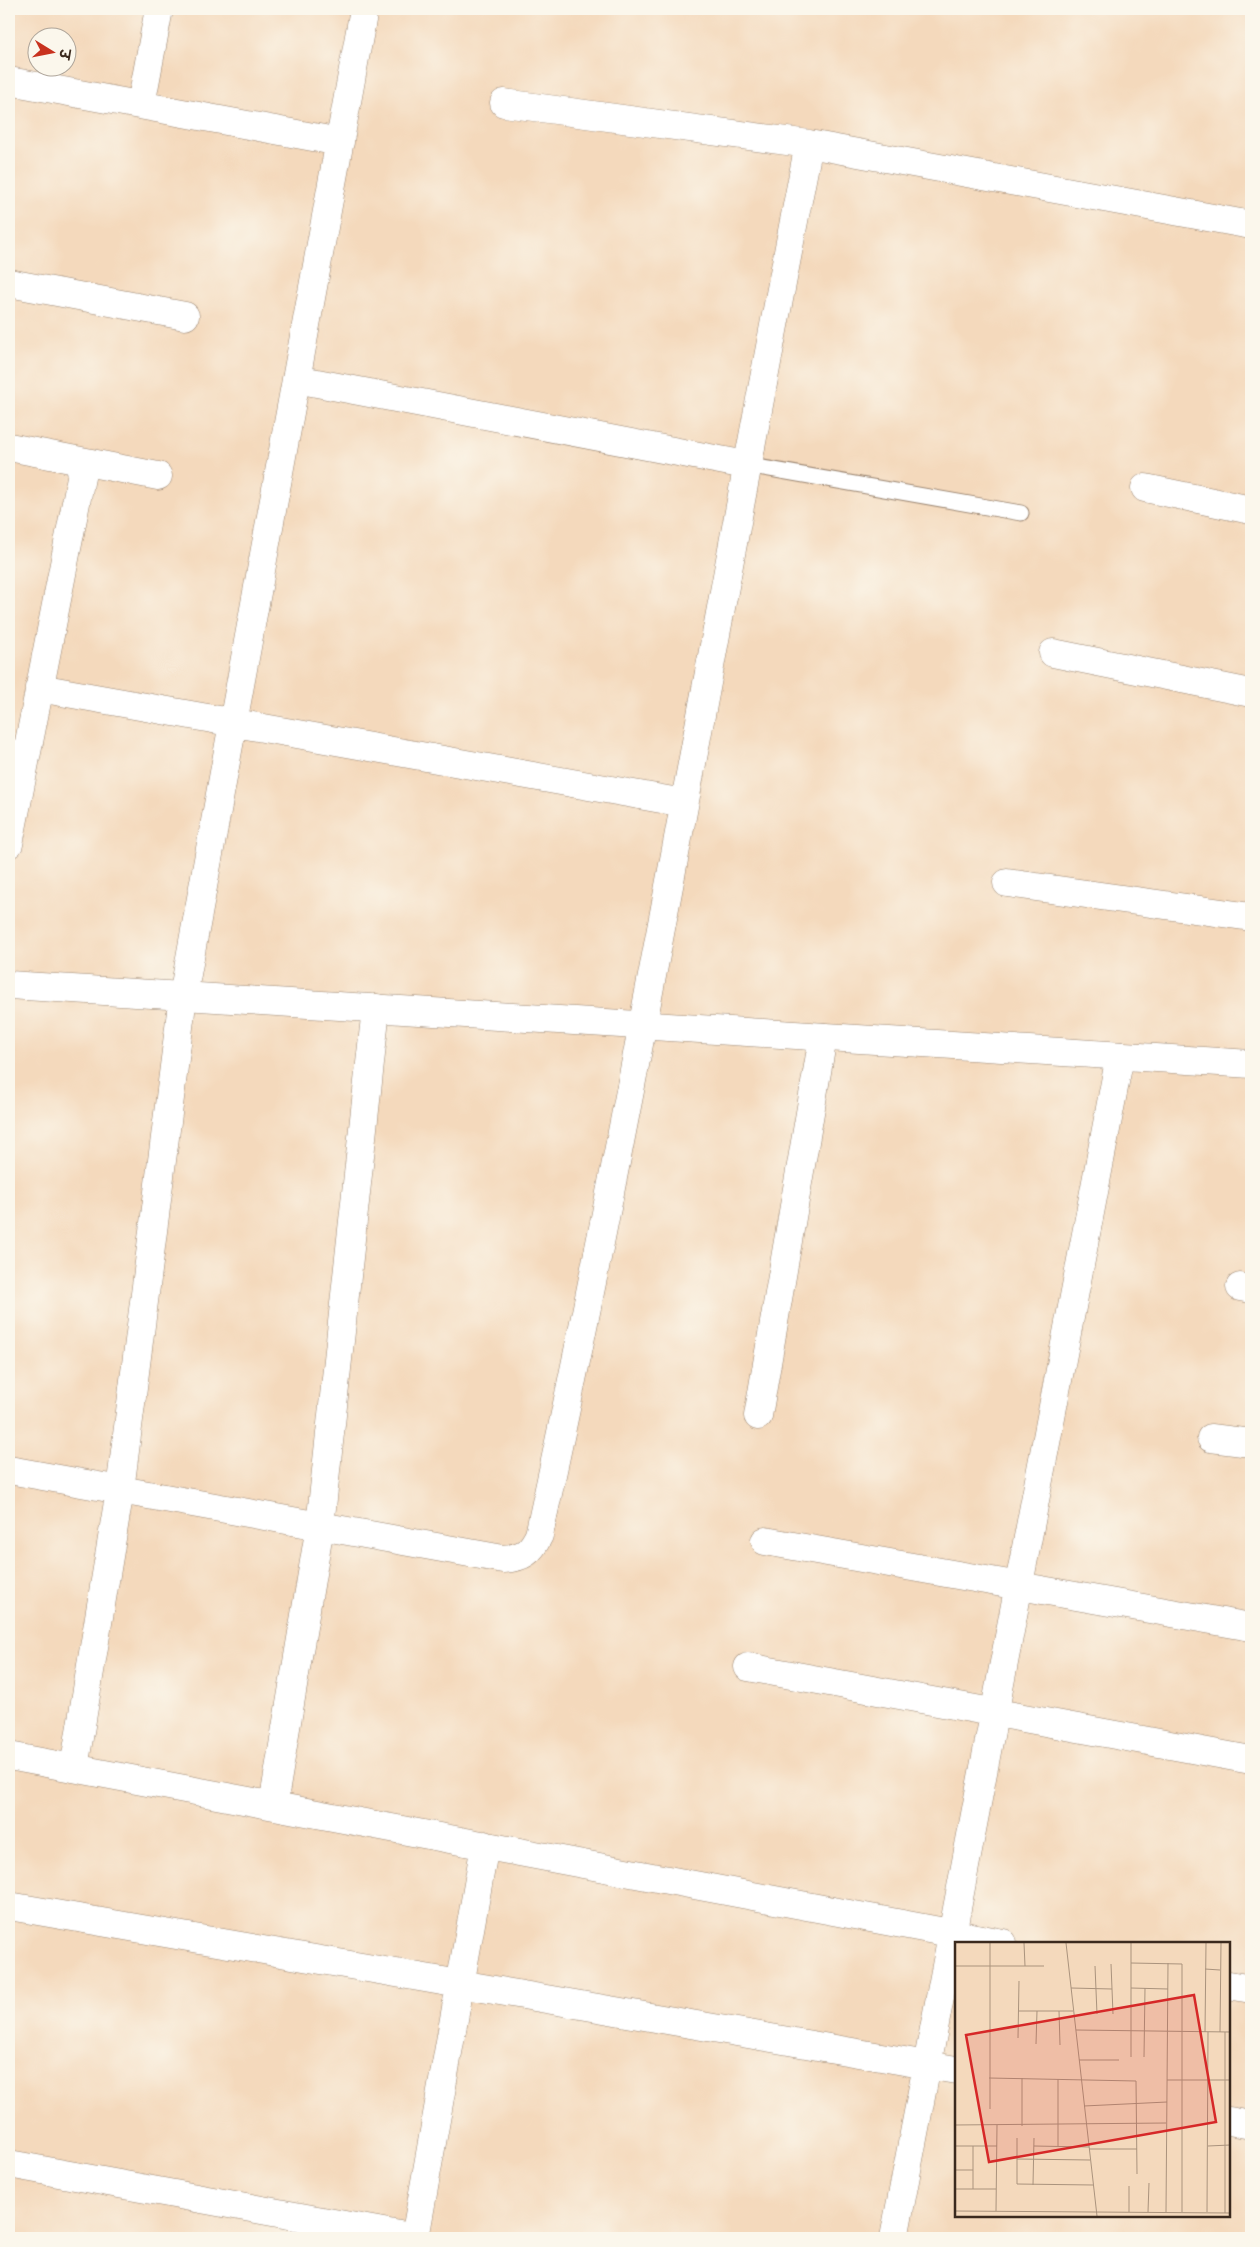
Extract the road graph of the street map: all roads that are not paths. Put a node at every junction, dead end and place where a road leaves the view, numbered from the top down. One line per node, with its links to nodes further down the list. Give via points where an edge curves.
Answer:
1 (159, 9): 5 (street)
2 (364, 9): 6 (street)
3 (9, 81): 5 (street)
4 (504, 104): 7 (street)
5 (141, 106): 6 (street)
6 (340, 142): 11 (street)
7 (809, 144): 8 (street); 14 (street)
8 (1251, 225)
9 (9, 283): 10 (street)
10 (185, 316)
11 (296, 378): 14 (street); 22 (street)
12 (9, 447): 13 (street)
13 (84, 462): 15 (street); 20 (street)
14 (746, 465): 18 (lane); 23 (street)
15 (158, 476)
16 (1145, 488): 17 (street)
17 (1251, 510)
18 (1021, 513)
19 (1053, 653): 21 (street)
20 (39, 688): 22 (street); 24 (street)
21 (1251, 693)
22 (234, 721): 23 (street); 28 (street)
23 (684, 803): 30 (street)
24 (9, 844)
25 (1007, 883): 26 (street)
26 (1251, 917)
27 (9, 985): 28 (street)
28 (183, 996): 29 (street); 38 (street)
29 (376, 1008): 30 (street); 39 (street)
30 (644, 1026): 31 (street); 39 (street, via 587,1318 539,1535 532,1549 519,1558 503,1559)
31 (823, 1037): 32 (street); 34 (street)
32 (1120, 1056): 33 (street); 41 (street)
33 (1251, 1064)
34 (758, 1416)
35 (1212, 1438): 36 (street)
36 (1251, 1443)
37 (9, 1470): 38 (street)
38 (120, 1490): 39 (street); 47 (street)
39 (320, 1526): 48 (street)
40 (765, 1541): 41 (street)
41 (1019, 1586): 42 (street); 44 (street)
42 (1251, 1627)
43 (748, 1667): 44 (street)
44 (994, 1713): 46 (street); 51 (street)
45 (9, 1756): 47 (street)
46 (1251, 1760)
47 (74, 1768): 48 (street)
48 (273, 1805): 49 (street)
49 (485, 1845): 51 (street); 53 (street)
50 (9, 1906): 53 (street)
51 (952, 1934): 52 (street); 56 (street)
52 (997, 1942)
53 (460, 1984): 56 (street); 61 (street)
54 (1230, 1985): 55 (street)
55 (1251, 1989)
56 (927, 2065): 57 (street); 62 (street)
57 (955, 2070)
58 (1230, 2121): 59 (street)
59 (1251, 2125)
60 (9, 2164): 61 (street)
61 (416, 2238)
62 (894, 2238)

